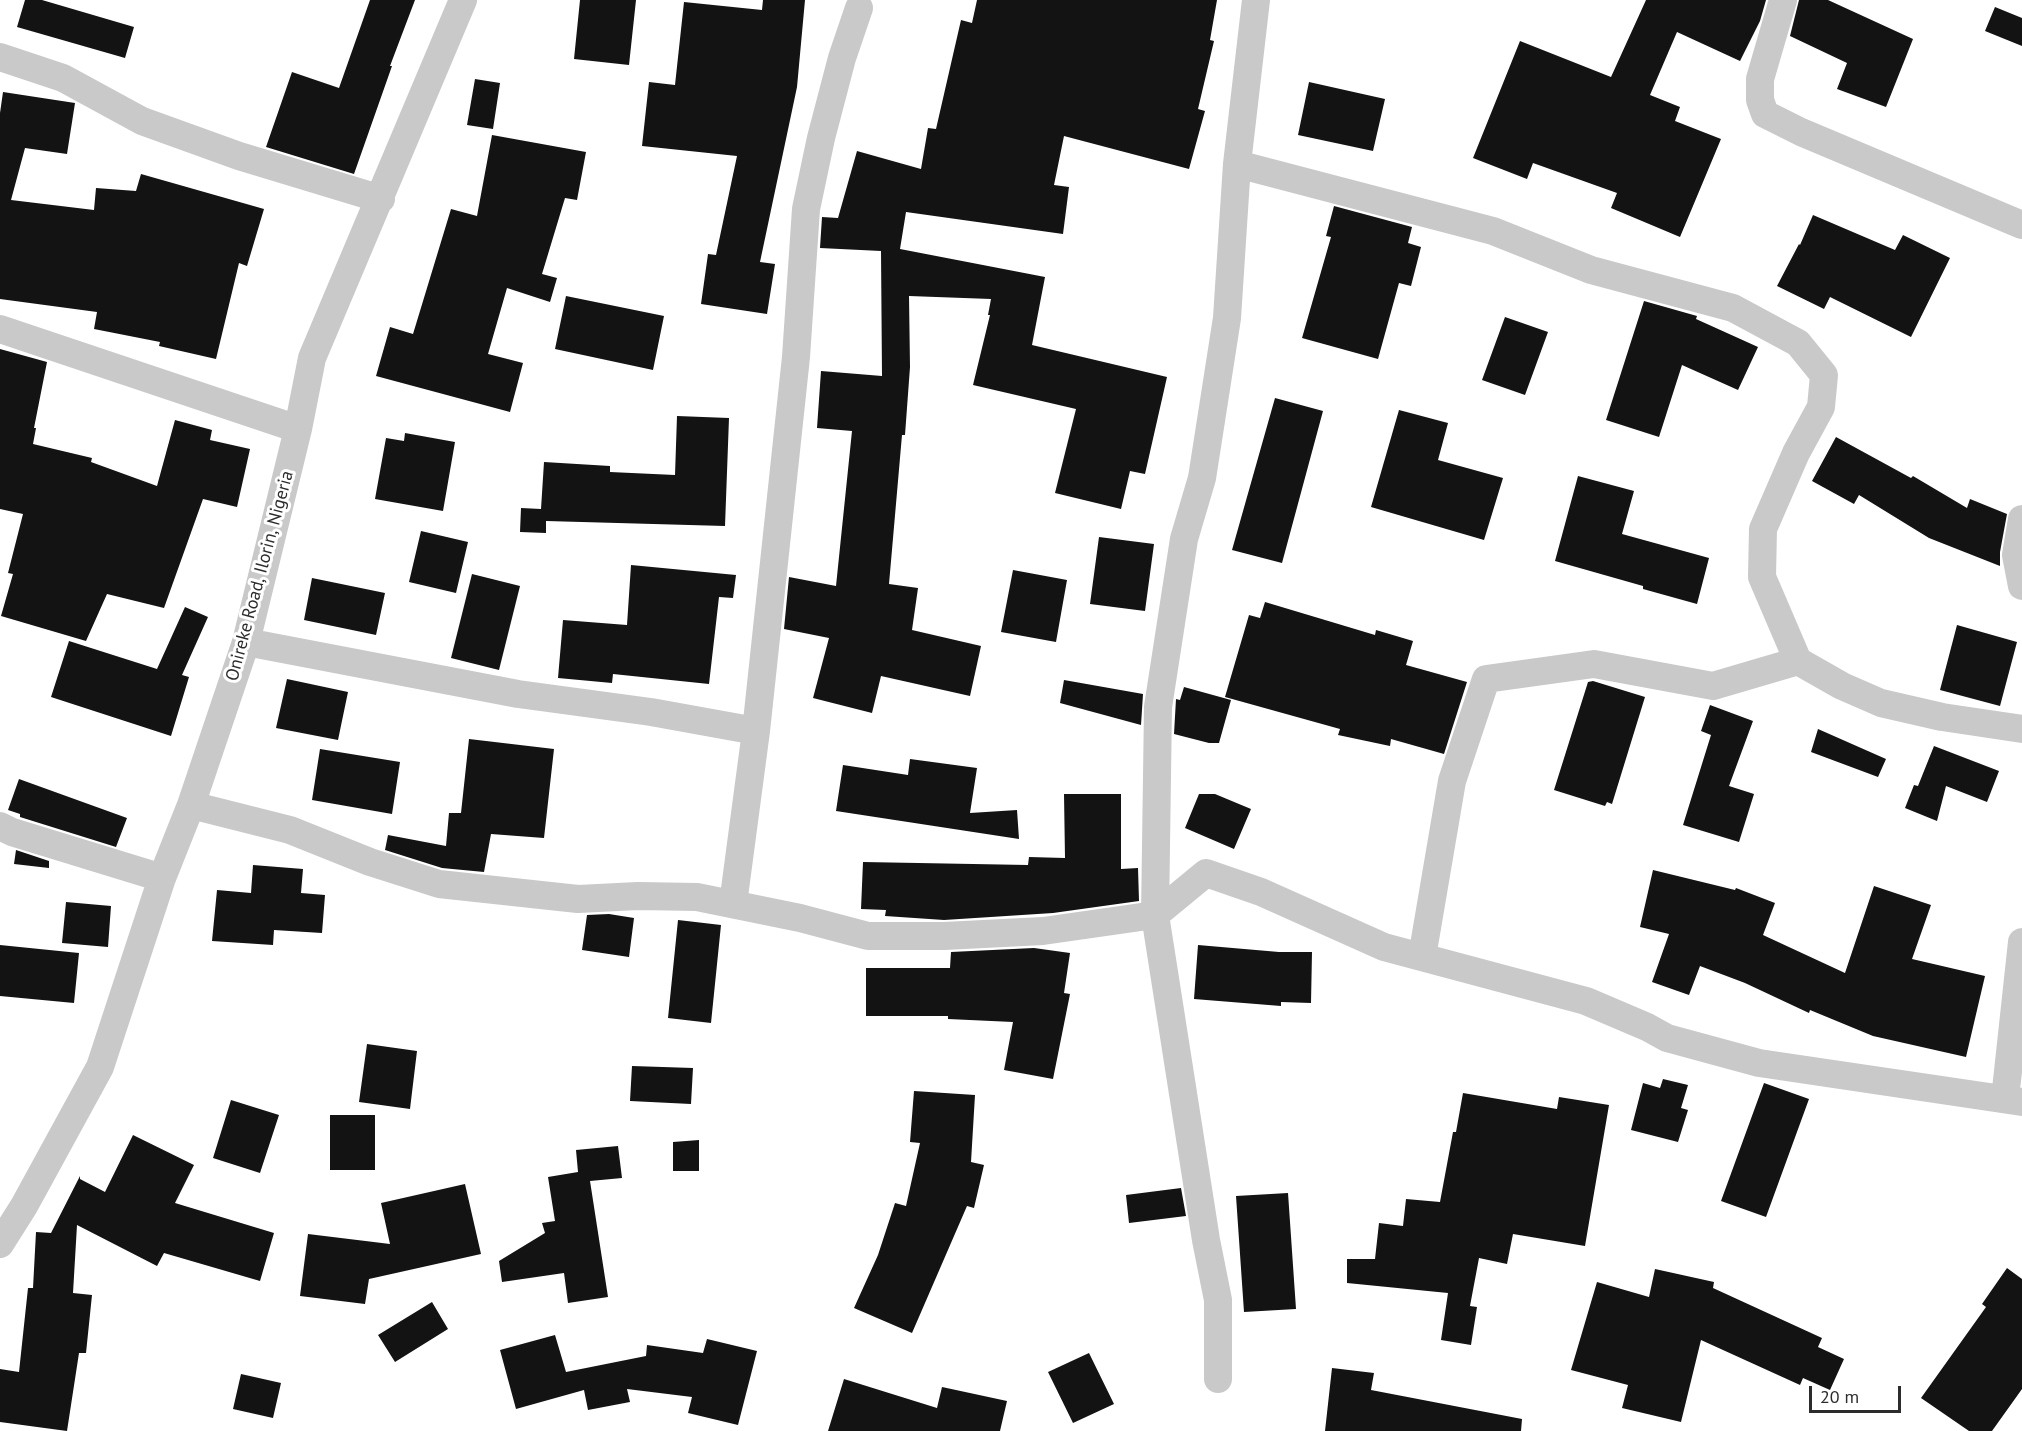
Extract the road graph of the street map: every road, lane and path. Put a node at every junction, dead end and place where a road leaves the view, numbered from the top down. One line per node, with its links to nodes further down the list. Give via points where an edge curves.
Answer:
1 (463, 0): 7 (street, Onireke Road, Ilorin, Nigeria)
2 (1256, 0): 6 (street)
3 (1783, 0): 8 (street, via 1760,79 1765,114)
4 (859, 8): 16 (street, via 839,69 806,209 796,357)
5 (0, 57): 7 (street, via 63,78 152,125 238,156)
6 (1237, 164): 14 (street, via 1493,231 1591,270 1732,308 1798,343 1824,375 1821,407 1763,529 1762,577); 21 (street, via 1227,318 1202,478 1184,538 1158,708)
7 (381, 199): 10 (street, Onireke Road, Ilorin, Nigeria, via 312,358)
8 (2022, 225)
9 (0, 329): 10 (street)
10 (298, 429): 13 (street, Onireke Road, Ilorin, Nigeria)
11 (2022, 519): 12 (street, via 2016,555)
12 (2022, 586)
13 (246, 642): 16 (street, via 518,694); 17 (street, Onireke Road, Ilorin, Nigeria)
14 (1798, 661): 15 (street, via 1881,703); 23 (street, via 1713,686 1594,664 1486,679 1452,781)
15 (2022, 729)
16 (756, 731): 20 (street)
17 (191, 805): 19 (street, Onireke Road, Ilorin, Nigeria); 20 (street, via 290,830 439,884 578,899 697,897)
18 (0, 826): 19 (street)
19 (162, 879): 25 (street, Onireke Road, Ilorin, Nigeria, via 100,1067)
20 (733, 904): 21 (street, via 868,936 1043,931)
21 (1155, 915): 23 (street, via 1206,873 1261,892 1384,948); 26 (street, via 1218,1300)
22 (2022, 942): 24 (street)
23 (1422, 957): 24 (street, via 1587,1001 1667,1038 1759,1063)
24 (2013, 1100)
25 (0, 1244)
26 (1218, 1379)

